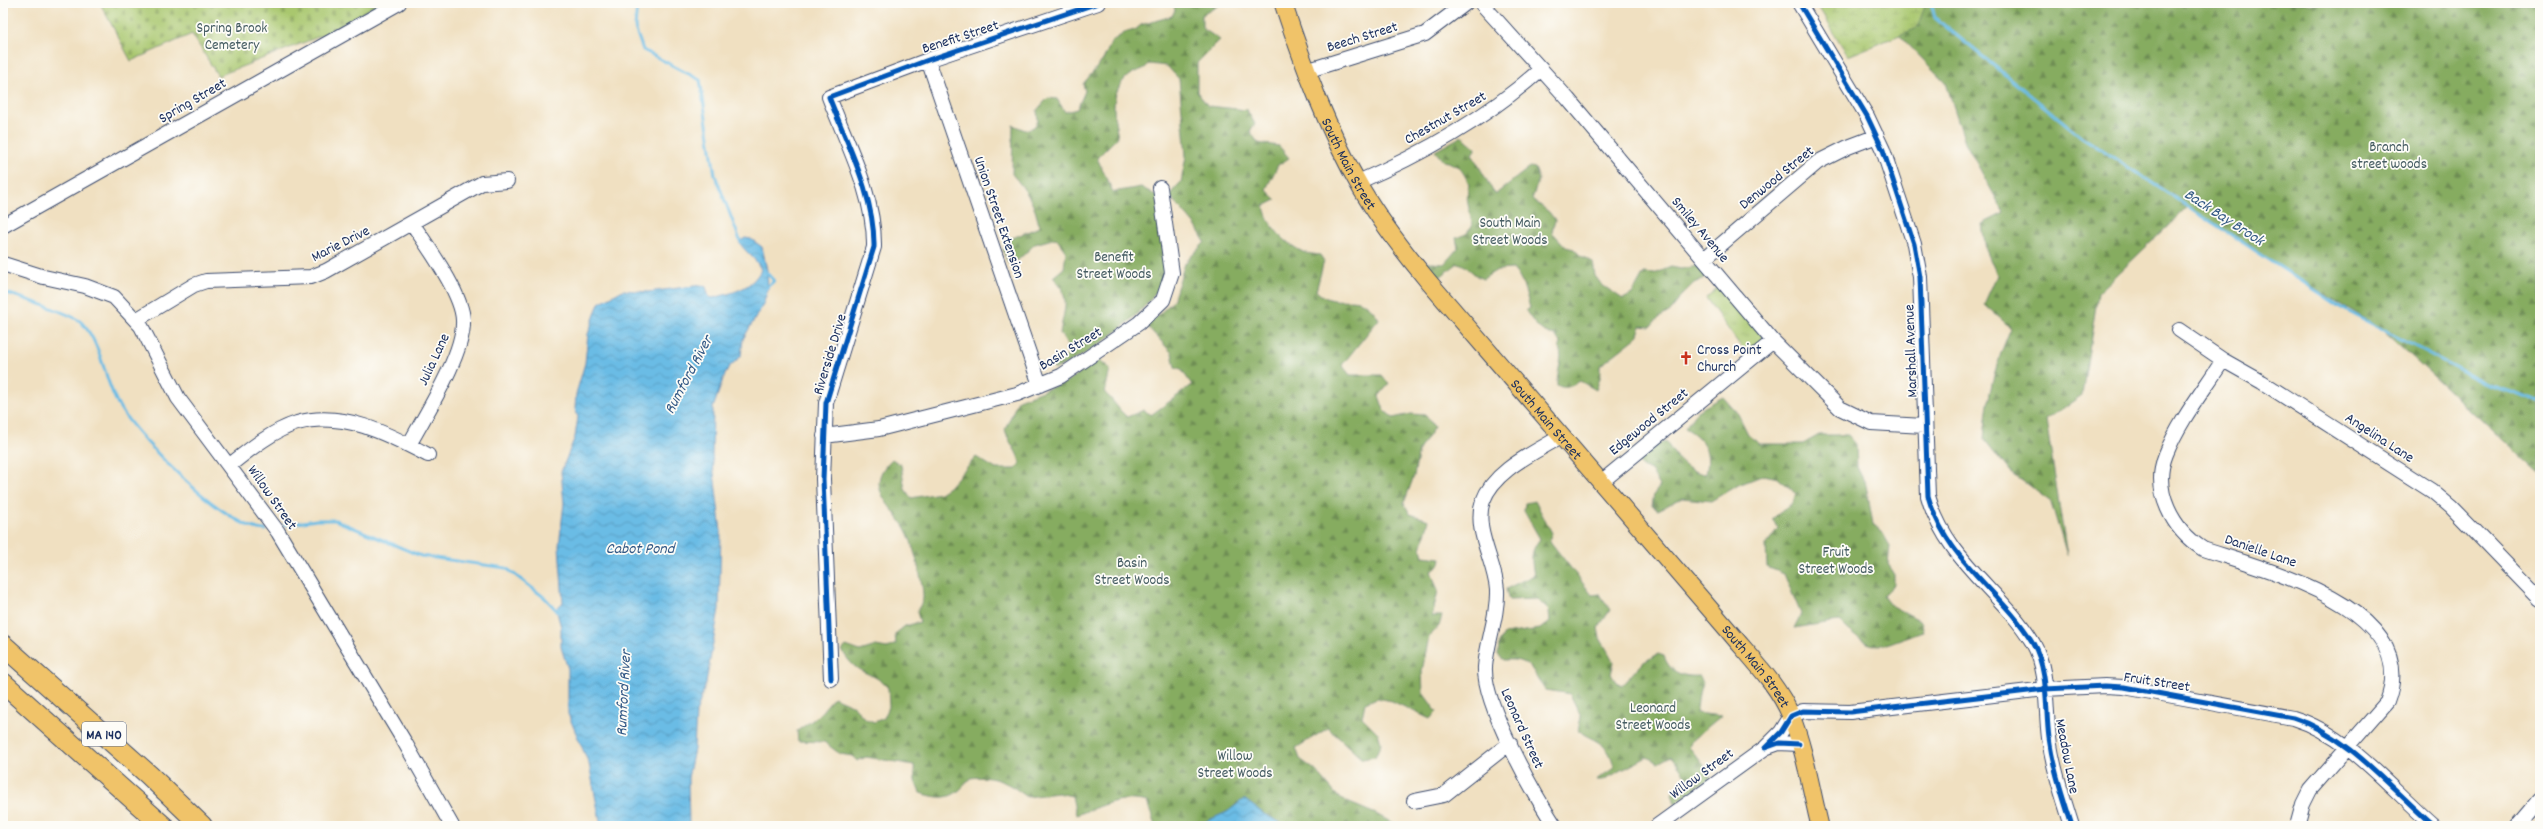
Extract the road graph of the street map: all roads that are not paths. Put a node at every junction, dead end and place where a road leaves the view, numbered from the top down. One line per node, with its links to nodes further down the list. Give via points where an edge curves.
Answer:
1 (399, 3): 17 (street, Spring Street)
2 (1098, 3): 7 (street, Benefit Street)
3 (1283, 3): 10 (main road, South Main Street)
4 (1466, 3): 10 (street, Beech Street, via 1425,34)
5 (1481, 3): 9 (street, Smiley Avenue)
6 (1799, 3): 12 (street, Marshall Avenue)
7 (1075, 7): 8 (street, Benefit Street)
8 (928, 60): 11 (street, Benefit Street); 24 (street, Union Street Extension)
9 (1541, 69): 14 (street, Chestnut Street, via 1515,93 1464,128 1392,167); 18 (street, Smiley Avenue)
10 (1306, 71): 14 (main road, South Main Street)
11 (831, 96): 26 (street, Riverside Drive, via 829,98 874,222 874,247 826,403)
12 (1877, 136): 18 (street, Denwood Street, via 1818,162); 25 (street, Marshall Avenue, via 1918,261)
13 (506, 181): 16 (street, Marie Drive, via 482,183)
14 (1358, 182): 27 (main road, South Main Street, via 1378,215 1411,260)
15 (1160, 188): 24 (street, Basin Street, via 1172,273 1163,300 1139,323 1082,364)
16 (412, 223): 20 (street, Marie Drive, via 326,271 311,276 206,281 194,285); 28 (street, Julia Lane, via 440,266 463,319 463,335 451,364)
17 (3, 226)
18 (1704, 259): 22 (street, Smiley Avenue)
19 (3, 264): 20 (street, Willow Street, via 85,286 114,297)
20 (136, 320): 30 (street, Willow Street, via 146,334 178,398)
21 (2179, 330): 23 (street, Angelina Lane)
22 (1773, 341): 25 (street, Smiley Avenue, via 1840,408 1871,423); 31 (street, Edgewood Street)
23 (2223, 360): 32 (street, Angelina Lane, via 2262,382 2432,491 2451,507); 41 (street, Danielle Lane, via 2165,455 2162,491 2167,508 2185,534 2204,549 2306,584 2376,630 2387,648 2392,670 2392,688 2387,702 2376,717)
24 (1040, 385): 26 (street, Basin Street, via 1017,394 879,429)
25 (1924, 426): 36 (street, Marshall Avenue, via 1928,496 1941,530 2032,643 2043,670)
26 (824, 436): 34 (street, Riverside Drive, via 823,479)
27 (1560, 437): 31 (main road, South Main Street); 38 (street, Leonard Street, via 1512,467 1497,480 1483,502 1482,527 1497,589 1496,612 1485,667 1486,683 1492,705)
28 (409, 445): 29 (street); 30 (street, via 356,423 327,419 297,424 270,436)
29 (428, 455)
30 (230, 465): 46 (street, Willow Street, via 278,532 309,582)
31 (1600, 483): 37 (main road, South Main Street, via 1756,664)
32 (2540, 599)
33 (3, 645): 45 (highway, MA 140, via 149,774)
34 (831, 680)
35 (3, 683): 44 (highway, MA 140)
36 (2045, 689): 37 (street, Fruit Street, via 1850,712 1803,711); 41 (street, Fruit Street, via 2124,687 2293,718 2325,731); 50 (street, Meadow Lane, via 2049,739)
37 (1791, 716): 39 (main road, South Main Street); 40 (street, via 1781,732)
38 (1510, 743): 43 (street, via 1444,795); 47 (street, Leonard Street, via 1531,788)
39 (1799, 744): 40 (street, via 1779,743); 49 (main road, South Main Street)
40 (1765, 748): 48 (street, Willow Street)
41 (2347, 749): 51 (street, Danielle Lane, via 2310,790); 52 (street, Fruit Street, via 2379,774)
42 (2540, 800): 53 (street)
43 (1414, 801)
44 (163, 826)
45 (202, 826)
46 (452, 826)
47 (1555, 826)
48 (1657, 826)
49 (1820, 826)
50 (2072, 826)
51 (2297, 826)
52 (2434, 826)
53 (2518, 826)

